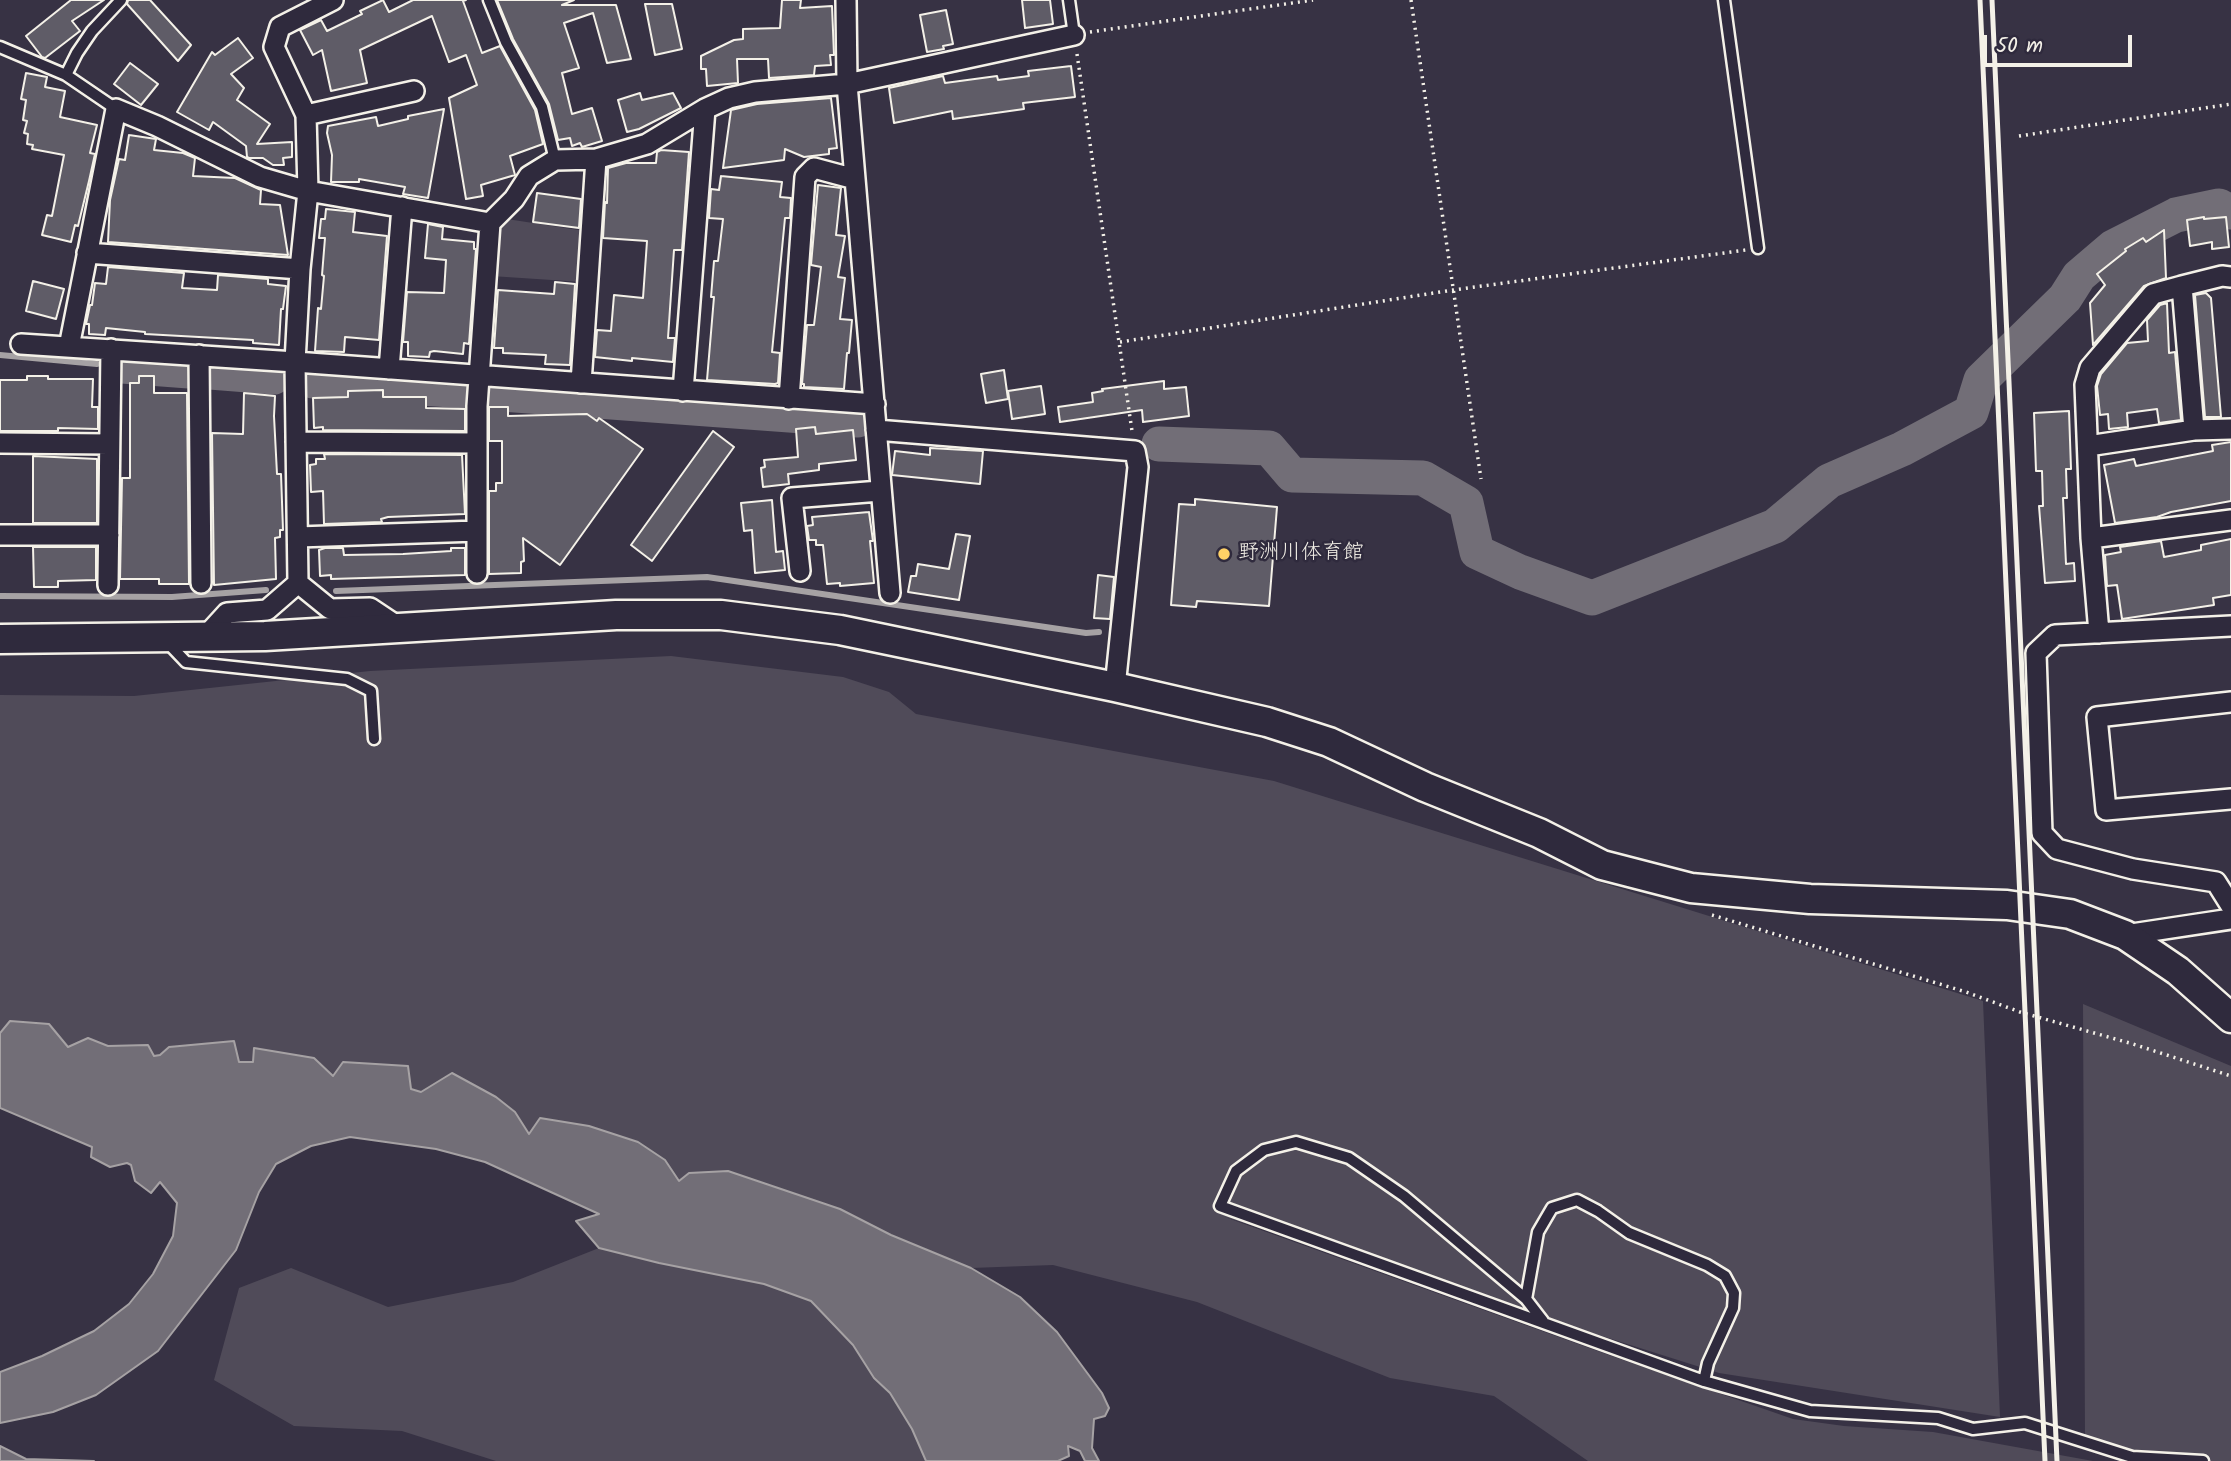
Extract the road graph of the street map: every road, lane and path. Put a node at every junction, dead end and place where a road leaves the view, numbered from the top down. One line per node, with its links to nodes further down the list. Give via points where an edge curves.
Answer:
1 (121, 0): 11 (lane, via 77,53)
2 (333, 0): 17 (street, via 281,27 274,47)
3 (489, 0): 20 (lane, via 541,107)
4 (846, 0): 12 (street)
5 (1069, 0): 9 (lane)
6 (1313, 0): 9 (path)
7 (1411, 0): 30 (path)
8 (1724, 0): 25 (lane)
9 (1074, 35): 12 (street); 31 (path)
10 (0, 47): 11 (lane)
11 (66, 75): 15 (lane)
12 (847, 84): 16 (street, via 755,92); 21 (street)
13 (414, 91): 17 (street)
14 (2231, 104): 18 (path)
15 (116, 109): 22 (street, via 260,177); 26 (street)
16 (705, 109): 19 (street, via 647,144); 40 (street)
17 (306, 115): 22 (street)
18 (2019, 136)
19 (596, 159): 20 (street); 39 (street)
20 (555, 160): 24 (street, via 529,176)
21 (855, 179): 41 (street, via 814,168 805,177); 42 (street)
22 (307, 191): 23 (street); 27 (street)
23 (402, 207): 24 (street); 37 (street)
24 (490, 223): 38 (street)
25 (1758, 248): 30 (path)
26 (87, 253): 27 (street); 33 (street)
27 (300, 270): 36 (street)
28 (2231, 277): 29 (street)
29 (2182, 286): 45 (street); 50 (street, via 2153,294 2090,368 2085,385)
30 (1453, 290): 31 (path); 52 (path)
31 (1119, 342): 51 (path)
32 (21, 344): 33 (street)
33 (69, 347): 34 (street)
34 (111, 349): 35 (street); 49 (street)
35 (199, 355): 36 (street); 62 (street)
36 (295, 362): 37 (street); 46 (street)
37 (390, 369): 38 (street)
38 (479, 377): 39 (street); 48 (street)
39 (581, 383): 40 (street)
40 (683, 391): 41 (street)
41 (789, 399): 42 (street)
42 (874, 404): 44 (street)
43 (2231, 429): 45 (street)
44 (876, 430): 51 (street); 53 (street)
45 (2194, 430): 50 (street)
46 (296, 442): 48 (street); 58 (street)
47 (0, 443): 49 (street)
48 (477, 443): 55 (street)
49 (109, 444): 57 (street)
50 (2088, 446): 59 (street)
51 (1135, 451): 72 (street, via 1138,467)
52 (1480, 479)
53 (880, 491): 60 (street, via 792,498); 65 (street)
54 (2231, 520): 59 (street)
55 (477, 531): 58 (street); 61 (street)
56 (0, 535): 57 (street)
57 (108, 536): 64 (street)
58 (298, 537): 63 (street)
59 (2091, 538): 68 (street)
60 (800, 571)
61 (477, 573)
62 (201, 583)
63 (299, 583): 67 (street, via 330,609 370,608); 70 (street, via 267,610 227,613)
64 (108, 584)
65 (890, 593)
66 (2231, 626): 68 (street)
67 (400, 628): 70 (street); 72 (street, via 616,615 721,615 840,631)
68 (2099, 633): 76 (street, via 2055,635 2036,653 2042,833 2057,849 2133,869 2216,882)
69 (162, 636): 70 (street); 71 (street); 74 (lane, via 186,662 347,679 371,691)
70 (206, 636)
71 (0, 639)
72 (1115, 687): 79 (street, via 1320,738 1602,865 1691,888 1810,899 2007,905 2070,914)
73 (2231, 702): 75 (street, via 2097,717 2106,810)
74 (374, 739)
75 (2231, 799)
76 (2231, 906)
77 (1703, 912): 81 (path)
78 (2231, 919): 79 (street)
79 (2125, 935): 80 (street)
80 (2228, 1012)
81 (2231, 1076)
82 (1526, 1299): 83 (lane); 83 (lane, via 1404,1196 1349,1158 1296,1142 1264,1150 1236,1171 1220,1206); 84 (lane, via 1538,1232 1552,1208 1577,1200 1629,1233 1725,1276 1734,1293 1733,1308)
83 (1544, 1322): 84 (lane)
84 (1704, 1381): 85 (lane, via 1810,1411 1938,1418 1973,1429 2025,1423 2132,1457)
85 (2203, 1461)

